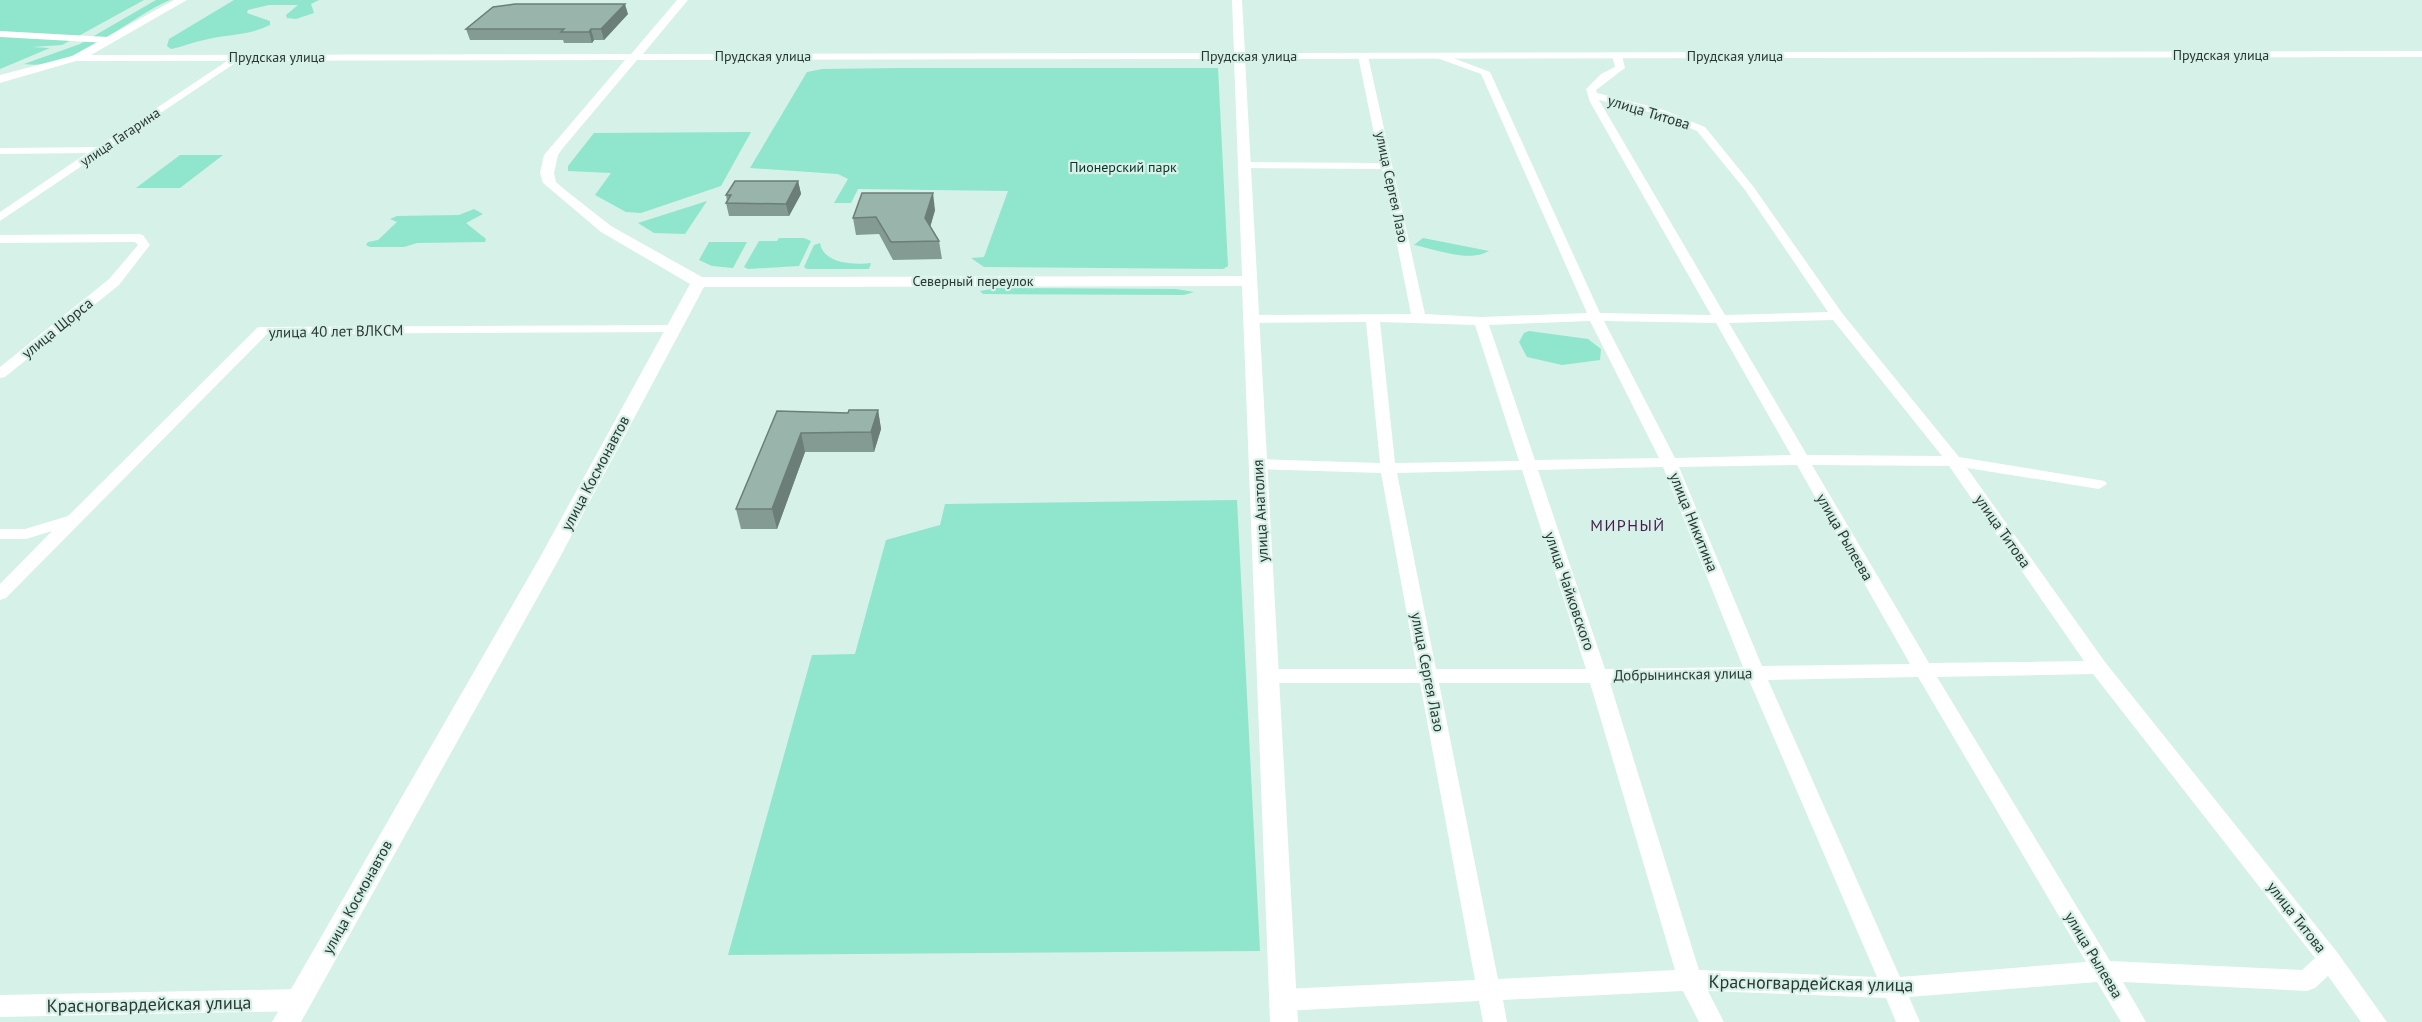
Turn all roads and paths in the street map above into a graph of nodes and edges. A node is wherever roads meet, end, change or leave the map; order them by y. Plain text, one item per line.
1 (182, 0) edge
2 (683, 0) edge
3 (1237, 0) edge
4 (0, 34) edge
5 (108, 40) junction
6 (2422, 54) edge
7 (634, 56) junction
8 (1364, 56) junction
9 (1440, 56) junction
10 (1617, 56) junction
11 (240, 57) junction
12 (1238, 57) junction
13 (76, 58) junction
14 (0, 79) edge
15 (1593, 95) junction
16 (101, 150) junction
17 (0, 151) edge
18 (1243, 165) junction
19 (1388, 166) junction
20 (0, 217) edge
21 (0, 239) edge
22 (1248, 281) junction
23 (699, 282) junction
24 (1838, 316) junction
25 (1594, 317) junction
26 (1419, 318) junction
27 (1250, 319) junction
28 (1722, 319) junction
29 (1373, 320) junction
30 (1481, 321) junction
31 (673, 329) junction
32 (0, 374) edge
33 (1800, 460) junction
34 (1954, 461) junction
35 (1669, 462) junction
36 (1258, 464) junction
37 (1527, 466) junction
38 (1388, 468) junction
39 (2099, 484) dead end
40 (75, 519) junction
41 (0, 534) edge
42 (0, 594) edge
43 (2098, 668) junction
44 (1923, 670) junction
45 (1755, 672) junction
46 (1267, 676) junction
47 (1430, 676) junction
48 (1598, 676) junction
49 (2329, 959) junction
50 (2104, 971) junction
51 (1690, 980) junction
52 (1894, 988) junction
53 (1488, 989) junction
54 (299, 1000) junction
55 (0, 1006) edge
56 (1283, 1011) edge
57 (286, 1022) edge
58 (1496, 1022) edge
59 (1712, 1022) edge
60 (1908, 1022) edge
61 (2134, 1022) edge
62 (2375, 1022) edge

1 - 5 street
2 - 7 street
3 - 12 street, улица Анатолия
4 - 5 street
5 - 13 street
6 - 10 street, Прудская улица
7 - 11 street, Прудская улица
7 - 12 street, Прудская улица
7 - 23 street
8 - 9 street, Прудская улица
8 - 12 street, Прудская улица
8 - 19 street, улица Сергея Лазо
9 - 10 street, Прудская улица
9 - 25 street, улица Никитина
10 - 15 street
11 - 13 street, Прудская улица
11 - 16 street, улица Гагарина
12 - 18 street, улица Анатолия
13 - 14 street
15 - 24 street, улица Титова
15 - 28 street, улица Рылеева
16 - 17 street
16 - 20 street, улица Гагарина
18 - 19 street
18 - 22 street, улица Анатолия
19 - 26 street, улица Сергея Лазо
21 - 32 street, улица Щорса
22 - 23 street, Северный переулок
22 - 27 street, улица Анатолия
23 - 31 street, улица Космонавтов
24 - 28 street
24 - 34 street, улица Титова
25 - 28 street
25 - 30 street
25 - 35 street, улица Никитина
26 - 29 street
26 - 30 street
27 - 29 street
27 - 36 street, улица Анатолия
28 - 33 street, улица Рылеева
29 - 38 street, улица Сергея Лазо
30 - 37 street, улица Чайковского
31 - 40 street, улица 40 лет ВЛКСМ
31 - 54 street, улица Космонавтов
33 - 34 street
33 - 35 street
33 - 44 street, улица Рылеева
34 - 39 street
34 - 43 street, улица Титова
35 - 37 street
35 - 45 street, улица Никитина
36 - 38 street
36 - 46 street, улица Анатолия
37 - 38 street
37 - 48 street, улица Чайковского
38 - 47 street, улица Сергея Лазо
40 - 41 street
40 - 42 street, улица 40 лет ВЛКСМ
43 - 44 street, Добрынинская улица
43 - 49 street, улица Титова
44 - 45 street, Добрынинская улица
44 - 50 street, улица Рылеева
45 - 48 street, Добрынинская улица
45 - 52 street, улица Никитина
46 - 47 street, Добрынинская улица
46 - 56 street, улица Анатолия
47 - 48 street, Добрынинская улица
47 - 53 street, улица Сергея Лазо
48 - 51 street, улица Чайковского
49 - 50 street, Красногвардейская улица
49 - 62 street, улица Титова
50 - 52 street, Красногвардейская улица
50 - 61 street, улица Рылеева
51 - 52 street, Красногвардейская улица
51 - 53 street, Красногвардейская улица
51 - 59 street, улица Чайковского
52 - 60 street, улица Никитина
53 - 56 street, Красногвардейская улица
53 - 58 street, улица Сергея Лазо
54 - 55 street, Красногвардейская улица
54 - 57 street, улица Космонавтов

